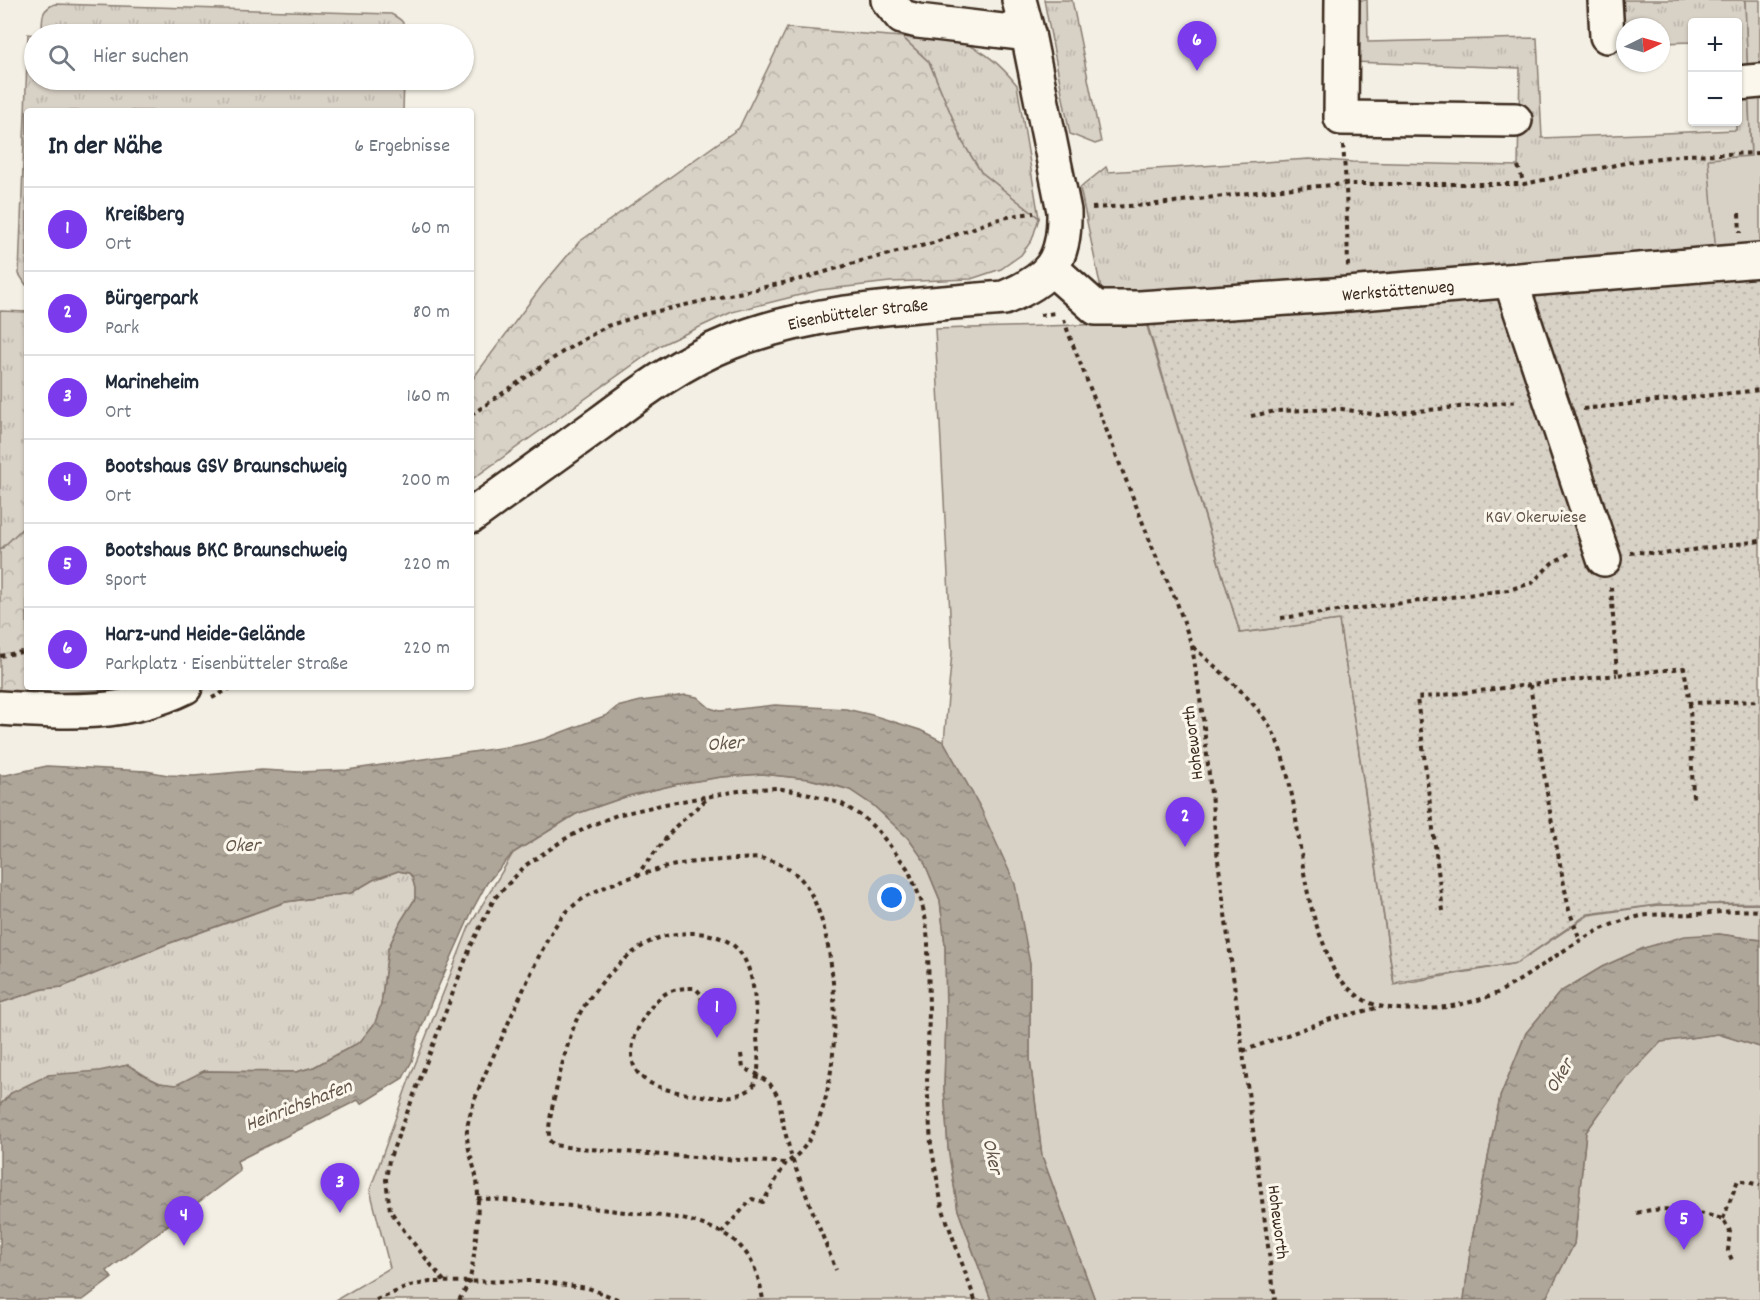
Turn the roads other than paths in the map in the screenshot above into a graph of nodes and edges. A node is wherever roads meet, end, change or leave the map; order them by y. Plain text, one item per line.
1 (888, 0) edge
2 (1019, 0) edge
3 (1342, 0) edge
4 (1605, 0) edge
5 (1028, 34) junction
6 (1607, 36) dead end
7 (1760, 81) edge
8 (1742, 83) edge
9 (1515, 120) dead end
10 (1760, 260) edge
11 (1051, 268) junction
12 (1511, 282) junction
13 (474, 514) edge
14 (1602, 552) road end
15 (178, 690) edge
16 (0, 708) edge

1 - 5 street
2 - 5 street, Eisenbütteler Straße
3 - 9 street
4 - 6 street
5 - 11 street, Eisenbütteler Straße
7 - 8 street
10 - 12 street, Werkstättenweg
11 - 12 street, Werkstättenweg
11 - 13 street, Eisenbütteler Straße
12 - 14 street
15 - 16 street

